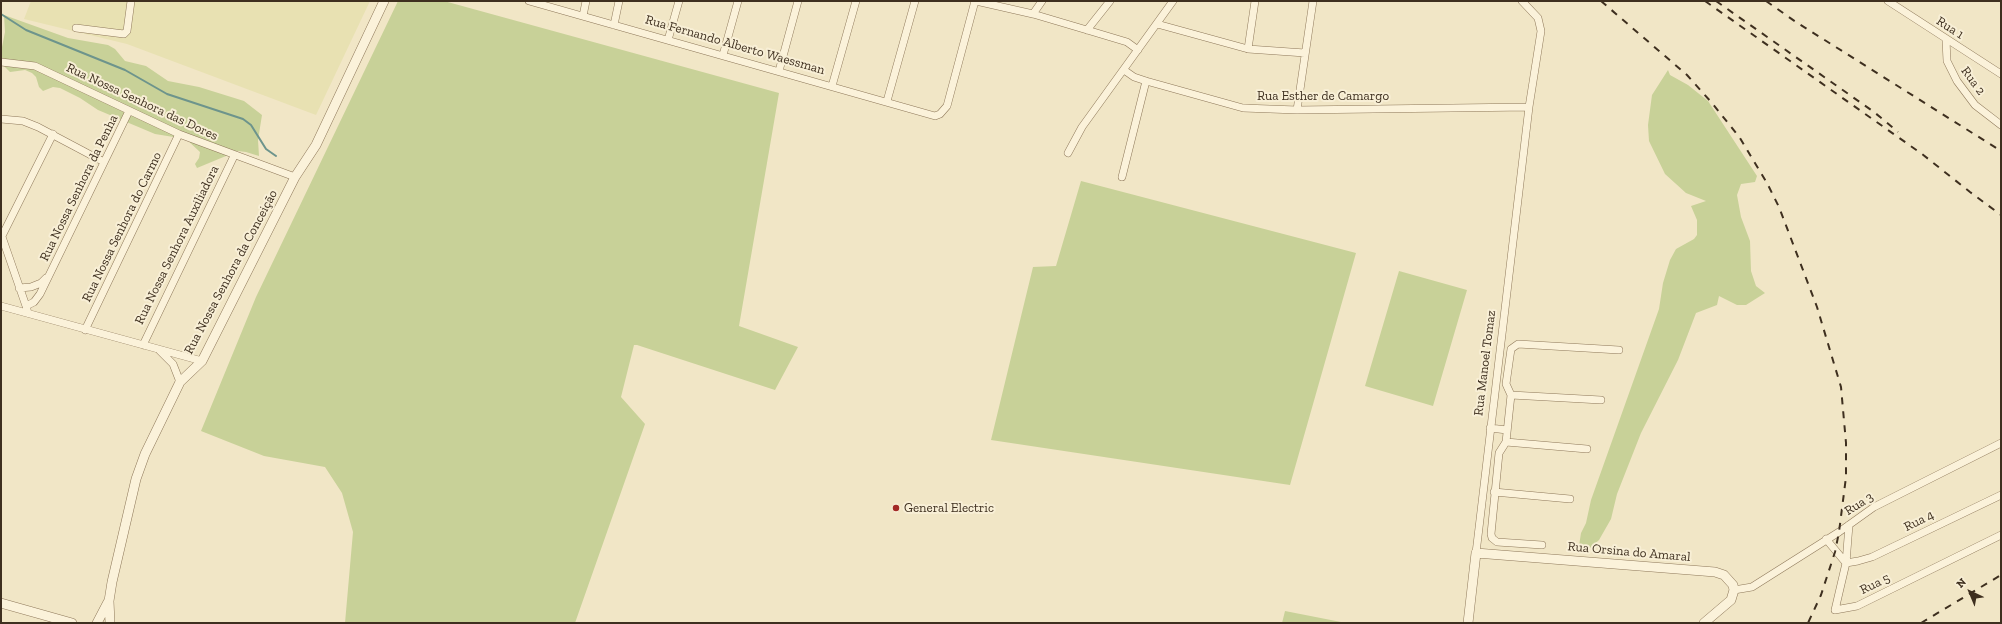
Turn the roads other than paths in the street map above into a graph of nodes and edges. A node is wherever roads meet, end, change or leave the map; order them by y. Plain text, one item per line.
1 (131, 1) edge
2 (384, 1) edge
3 (528, 1) edge
4 (586, 1) edge
5 (619, 1) edge
6 (679, 1) edge
7 (738, 1) edge
8 (798, 1) edge
9 (856, 1) edge
10 (915, 1) edge
11 (975, 1) edge
12 (1042, 1) edge
13 (1110, 1) edge
14 (1173, 1) edge
15 (1255, 1) edge
16 (1313, 1) edge
17 (1522, 1) edge
18 (1888, 1) edge
19 (542, 3) edge
20 (1899, 4) edge
21 (1033, 14) junction
22 (583, 16) junction
23 (1157, 24) junction
24 (614, 25) junction
25 (76, 28) dead end
26 (1087, 30) junction
27 (668, 40) junction
28 (1946, 40) junction
29 (1248, 49) junction
30 (1138, 50) junction
31 (1305, 53) junction
32 (722, 55) junction
33 (1, 62) edge
34 (1124, 70) junction
35 (779, 71) junction
36 (2001, 74) edge
37 (1146, 81) junction
38 (832, 86) junction
39 (887, 101) junction
40 (1529, 107) junction
41 (1297, 110) junction
42 (129, 111) junction
43 (1, 119) edge
44 (2001, 125) edge
45 (53, 134) junction
46 (179, 134) junction
47 (1068, 153) dead end
48 (234, 156) junction
49 (104, 162) junction
50 (295, 177) junction
51 (1122, 177) dead end
52 (1, 235) edge
53 (50, 276) junction
54 (19, 288) junction
55 (1, 306) edge
56 (27, 310) junction
57 (85, 330) junction
58 (142, 345) junction
59 (1619, 350) dead end
60 (160, 351) junction
61 (202, 361) junction
62 (180, 382) junction
63 (1511, 395) junction
64 (1601, 400) dead end
65 (1490, 428) junction
66 (1507, 430) junction
67 (1506, 442) junction
68 (2001, 443) edge
69 (1587, 449) dead end
70 (1494, 492) junction
71 (2001, 495) edge
72 (1570, 499) dead end
73 (1849, 525) junction
74 (2001, 535) edge
75 (1826, 539) junction
76 (1542, 545) dead end
77 (1476, 553) junction
78 (1846, 563) junction
79 (1734, 590) junction
80 (109, 601) junction
81 (1, 603) edge
82 (1707, 620) edge
83 (72, 623) edge
84 (97, 623) edge
85 (110, 623) edge
86 (1468, 623) edge
87 (1698, 623) edge

1 - 25 street
2 - 50 street
3 - 19 street, Rua Fernando Alberto Waessman
4 - 22 street
5 - 24 street
6 - 27 street
7 - 32 street
8 - 35 street
9 - 38 street
10 - 39 street
11 - 21 street
11 - 39 street, Rua Fernando Alberto Waessman
12 - 21 street
13 - 26 street
14 - 23 street
15 - 29 street
16 - 31 street
17 - 40 street, Rua Manoel Tomaz
18 - 20 street, Rua 1
19 - 22 street, Rua Fernando Alberto Waessman
20 - 28 street, Rua 1
21 - 26 street
22 - 24 street, Rua Fernando Alberto Waessman
23 - 29 street
23 - 30 street
24 - 27 street, Rua Fernando Alberto Waessman
26 - 30 street
27 - 32 street, Rua Fernando Alberto Waessman
28 - 36 street, Rua 1
28 - 44 street, Rua 2
29 - 31 street
30 - 34 street
31 - 41 street
32 - 35 street, Rua Fernando Alberto Waessman
33 - 42 street, Rua Nossa Senhora das Dores
34 - 37 street, Rua Esther de Camargo
34 - 47 street
35 - 38 street, Rua Fernando Alberto Waessman
37 - 41 street, Rua Esther de Camargo
37 - 51 street
38 - 39 street, Rua Fernando Alberto Waessman
40 - 41 street, Rua Esther de Camargo
40 - 65 street, Rua Manoel Tomaz
42 - 46 street, Rua Nossa Senhora das Dores
42 - 49 street, Rua Nossa Senhora da Penha
43 - 45 street
45 - 49 street
45 - 52 street
46 - 48 street, Rua Nossa Senhora das Dores
46 - 57 street, Rua Nossa Senhora do Carmo
48 - 50 street, Rua Nossa Senhora das Dores
48 - 58 street, Rua Nossa Senhora Auxiliadora
49 - 53 street, Rua Nossa Senhora da Penha
50 - 61 street, Rua Nossa Senhora da Conceição
52 - 54 street
53 - 54 street, Rua Nossa Senhora da Penha
53 - 56 street, Rua Nossa Senhora da Penha
54 - 56 street
55 - 56 street
56 - 57 street
57 - 58 street
58 - 60 street
59 - 63 street
60 - 61 street
60 - 62 street
61 - 62 street, Rua Nossa Senhora da Conceição
62 - 80 street, Rua Nossa Senhora da Conceição
63 - 64 street
63 - 66 street
65 - 66 street
65 - 77 street, Rua Manoel Tomaz
66 - 67 street
67 - 69 street
67 - 70 street
68 - 73 street, Rua 3
70 - 72 street
70 - 76 street
71 - 78 street, Rua 4
73 - 75 street, Rua 3
73 - 78 street, Rua 5
74 - 78 street, Rua 5
75 - 78 street
75 - 79 street, Rua 3
77 - 79 street, Rua Orsina do Amaral
77 - 86 street, Rua Manoel Tomaz
79 - 82 street
80 - 84 street, Rua Nossa Senhora da Conceição
80 - 85 street, Rua Nossa Senhora da Conceição
81 - 83 street
82 - 87 street

